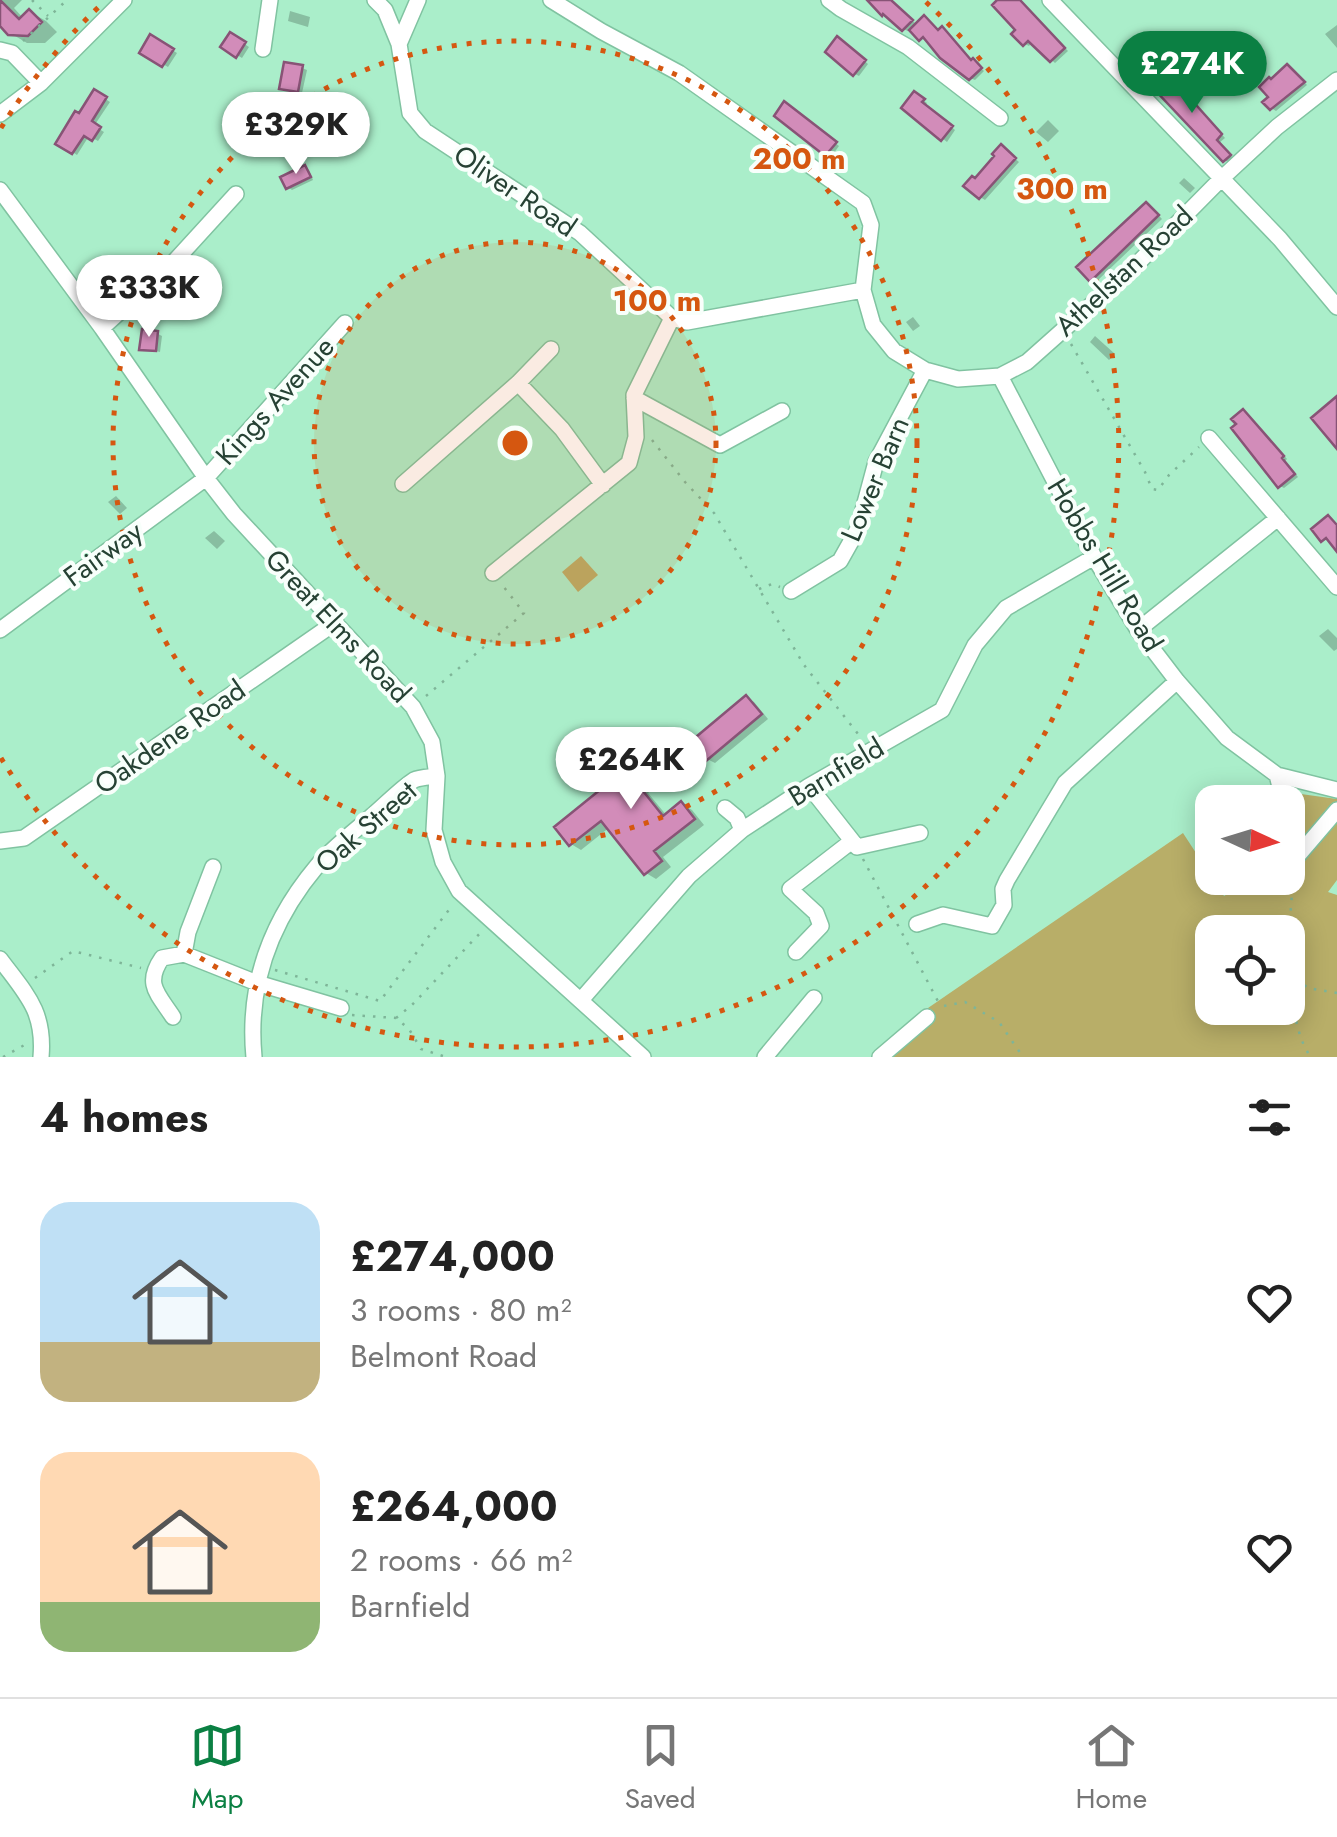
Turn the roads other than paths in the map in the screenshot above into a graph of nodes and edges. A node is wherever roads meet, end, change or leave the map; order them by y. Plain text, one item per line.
1 (124, 0) edge
2 (270, 0) edge
3 (375, 0) edge
4 (418, 0) edge
5 (551, 0) edge
6 (829, 0) edge
7 (1050, 0) edge
8 (400, 44) junction
9 (263, 48) dead end
10 (6, 52) edge
11 (1337, 80) edge
12 (41, 82) junction
13 (0, 114) edge
14 (1000, 118) dead end
15 (1220, 180) junction
16 (0, 190) edge
17 (236, 194) dead end
18 (863, 290) junction
19 (1337, 307) edge
20 (672, 318) junction
21 (345, 323) dead end
22 (102, 328) junction
23 (550, 349) dead end
24 (925, 370) junction
25 (1000, 376) junction
26 (518, 383) junction
27 (634, 398) junction
28 (782, 411) dead end
29 (1209, 438) road end
30 (206, 478) junction
31 (403, 484) dead end
32 (603, 485) junction
33 (1278, 518) junction
34 (1094, 557) junction
35 (493, 573) road end
36 (1337, 587) edge
37 (790, 591) road end
38 (336, 622) junction
39 (0, 630) edge
40 (1138, 630) junction
41 (1178, 682) junction
42 (1277, 774) junction
43 (436, 776) junction
44 (1280, 785) edge
45 (809, 786) junction
46 (1337, 790) edge
47 (725, 808) dead end
48 (1337, 810) edge
49 (742, 830) junction
50 (920, 833) dead end
51 (0, 841) edge
52 (854, 844) junction
53 (1305, 847) edge
54 (213, 867) dead end
55 (917, 924) dead end
56 (796, 952) dead end
57 (184, 954) junction
58 (0, 959) edge
59 (257, 983) junction
60 (814, 998) dead end
61 (581, 1000) junction
62 (340, 1008) road end
63 (173, 1017) dead end
64 (927, 1017) dead end
65 (41, 1057) edge
66 (254, 1057) edge
67 (644, 1057) edge
68 (765, 1057) edge
69 (880, 1057) edge

1 - 12 street
2 - 9 street
3 - 8 street, Oliver Road
4 - 8 street
5 - 18 street
6 - 14 street
7 - 15 street
8 - 20 street, Oliver Road
10 - 12 street
11 - 15 street, Athelstan Road
12 - 13 street
15 - 19 street
15 - 25 street, Athelstan Road
16 - 22 street, Great Elms Road
17 - 22 street
18 - 20 street
18 - 24 street
20 - 27 street
21 - 30 street, Kings Avenue
22 - 30 street, Great Elms Road
23 - 26 street
24 - 25 street
24 - 37 street, Lower Barn
25 - 34 street, Hobbs Hill Road
26 - 31 street
26 - 32 street
27 - 28 street
27 - 32 street
29 - 33 street
30 - 38 street, Great Elms Road
30 - 39 street, Fairway
32 - 35 street
33 - 36 street
33 - 40 street
34 - 40 street, Hobbs Hill Road
34 - 45 street, Barnfield
38 - 43 street, Great Elms Road
38 - 51 street, Oakdene Road
40 - 41 street, Hobbs Hill Road
41 - 42 street, Hobbs Hill Road
41 - 55 street
42 - 44 street
42 - 46 street, Hobbs Hill Road
43 - 59 street, Oak Street
43 - 61 street, Great Elms Road
45 - 49 street, Barnfield
45 - 52 street
47 - 49 street
48 - 53 street
49 - 61 street, Barnfield
50 - 52 street
52 - 56 street
54 - 57 street
57 - 59 street
57 - 63 street
58 - 65 street
59 - 62 street
59 - 66 street, Oak Street
60 - 68 street
61 - 67 street, Great Elms Road
64 - 69 street

